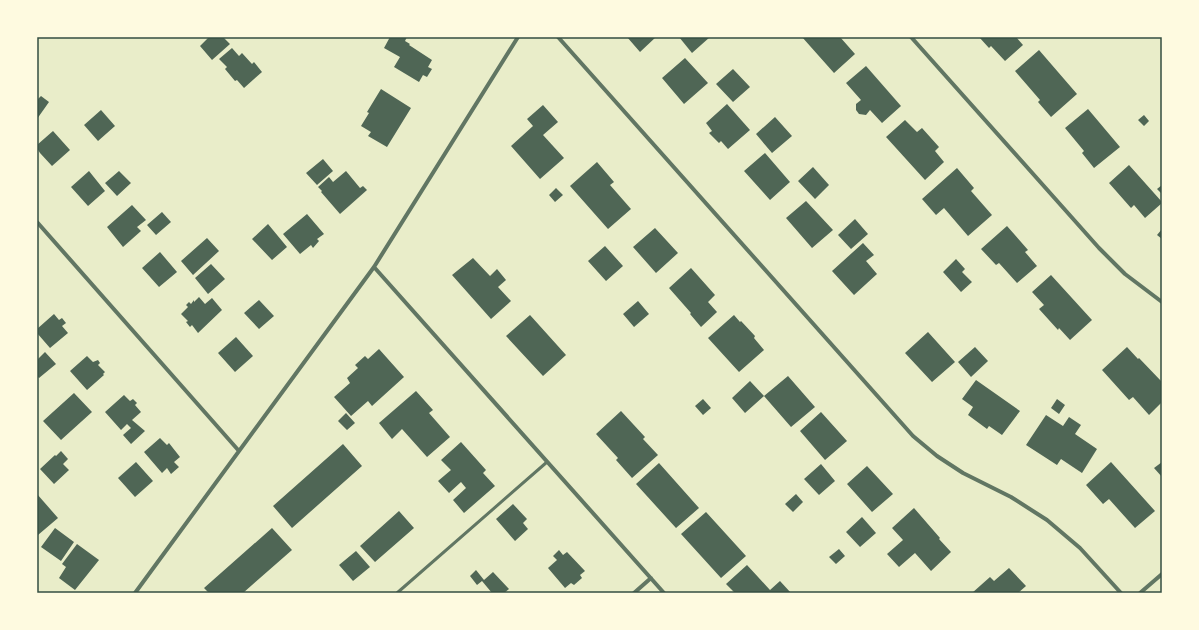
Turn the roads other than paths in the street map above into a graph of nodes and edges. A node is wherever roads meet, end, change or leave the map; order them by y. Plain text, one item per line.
1 (518, 37) edge
2 (558, 37) edge
3 (911, 37) edge
4 (37, 222) edge
5 (374, 267) junction
6 (1162, 302) edge
7 (239, 450) junction
8 (547, 462) junction
9 (1162, 574) edge
10 (651, 578) junction
11 (135, 593) edge
12 (397, 593) edge
13 (634, 593) edge
14 (664, 593) edge
15 (1121, 593) edge
16 (1140, 593) edge

1 - 5 street
2 - 15 street
3 - 6 street
4 - 7 street
5 - 7 street
5 - 8 street
7 - 11 street
8 - 10 street
8 - 12 lane
9 - 16 street
10 - 13 street
10 - 14 street

